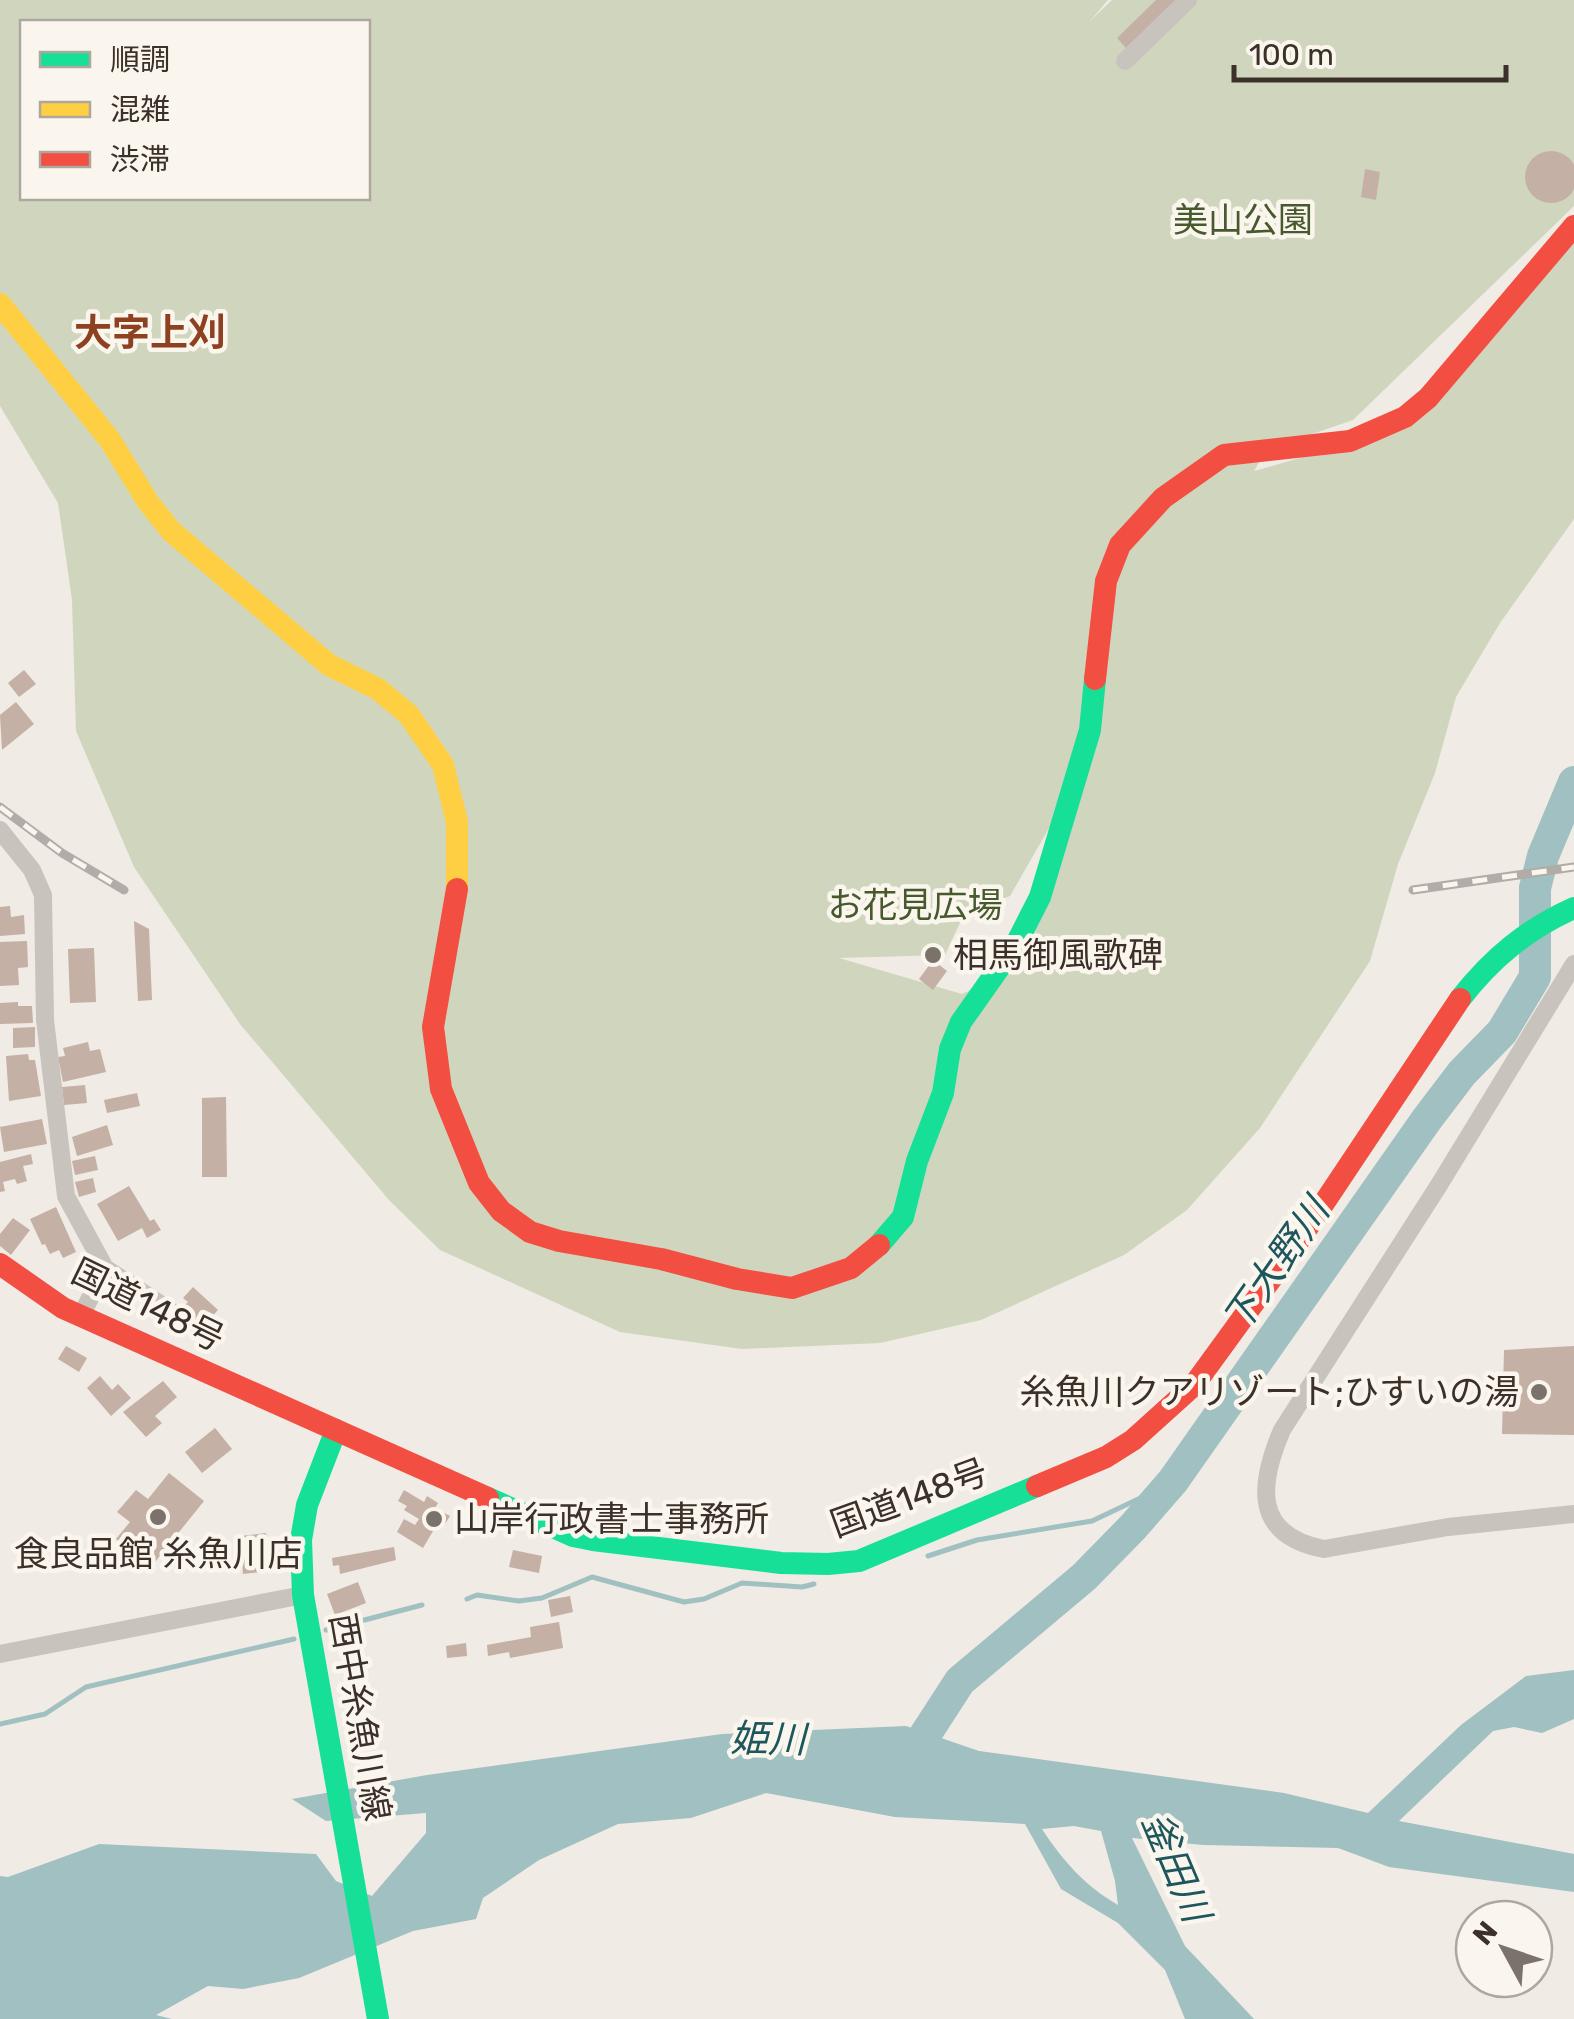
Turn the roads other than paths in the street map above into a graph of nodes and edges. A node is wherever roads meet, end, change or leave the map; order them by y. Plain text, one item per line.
1 (1188, 0) edge
2 (1124, 62) dead end
3 (1574, 226) edge
4 (0, 304) edge
5 (0, 830) edge
6 (1574, 908) edge
7 (1574, 964) edge
8 (0, 1264) edge
9 (106, 1268) junction
10 (82, 1316) junction
11 (200, 1330) dead end
12 (336, 1430) junction
13 (1574, 1514) edge
14 (303, 1595) junction
15 (0, 1654) edge
16 (378, 2019) edge

1 - 2 street
3 - 4 main road
5 - 9 street
6 - 12 main road, 国道148号
7 - 13 street
8 - 10 main road, 国道148号
9 - 10 street
9 - 11 street
10 - 12 main road, 国道148号
12 - 14 main road, 西中糸魚川線
14 - 15 street
14 - 16 main road, 西中糸魚川線

